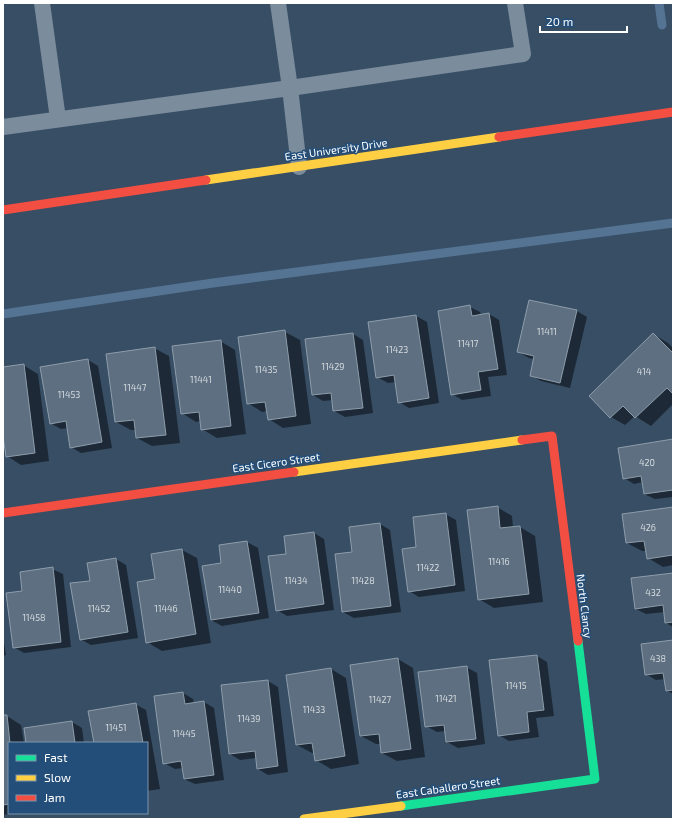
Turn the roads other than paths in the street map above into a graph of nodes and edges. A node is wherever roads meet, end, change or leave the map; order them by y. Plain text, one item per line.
1 (42, 3) edge
2 (278, 3) edge
3 (515, 3) edge
4 (290, 88) junction
5 (673, 112) edge
6 (58, 119) junction
7 (3, 127) edge
8 (299, 167) junction
9 (3, 210) edge
10 (552, 436) joint
11 (3, 513) edge
12 (595, 779) joint
13 (304, 819) edge

1 - 6 lane
2 - 4 lane
3 - 4 lane
4 - 6 lane
4 - 8 lane
5 - 8 street, East University Drive
6 - 7 lane
8 - 9 street, East University Drive
10 - 11 street, East Cicero Street
10 - 12 street, North Clancy
12 - 13 street, East Caballero Street

